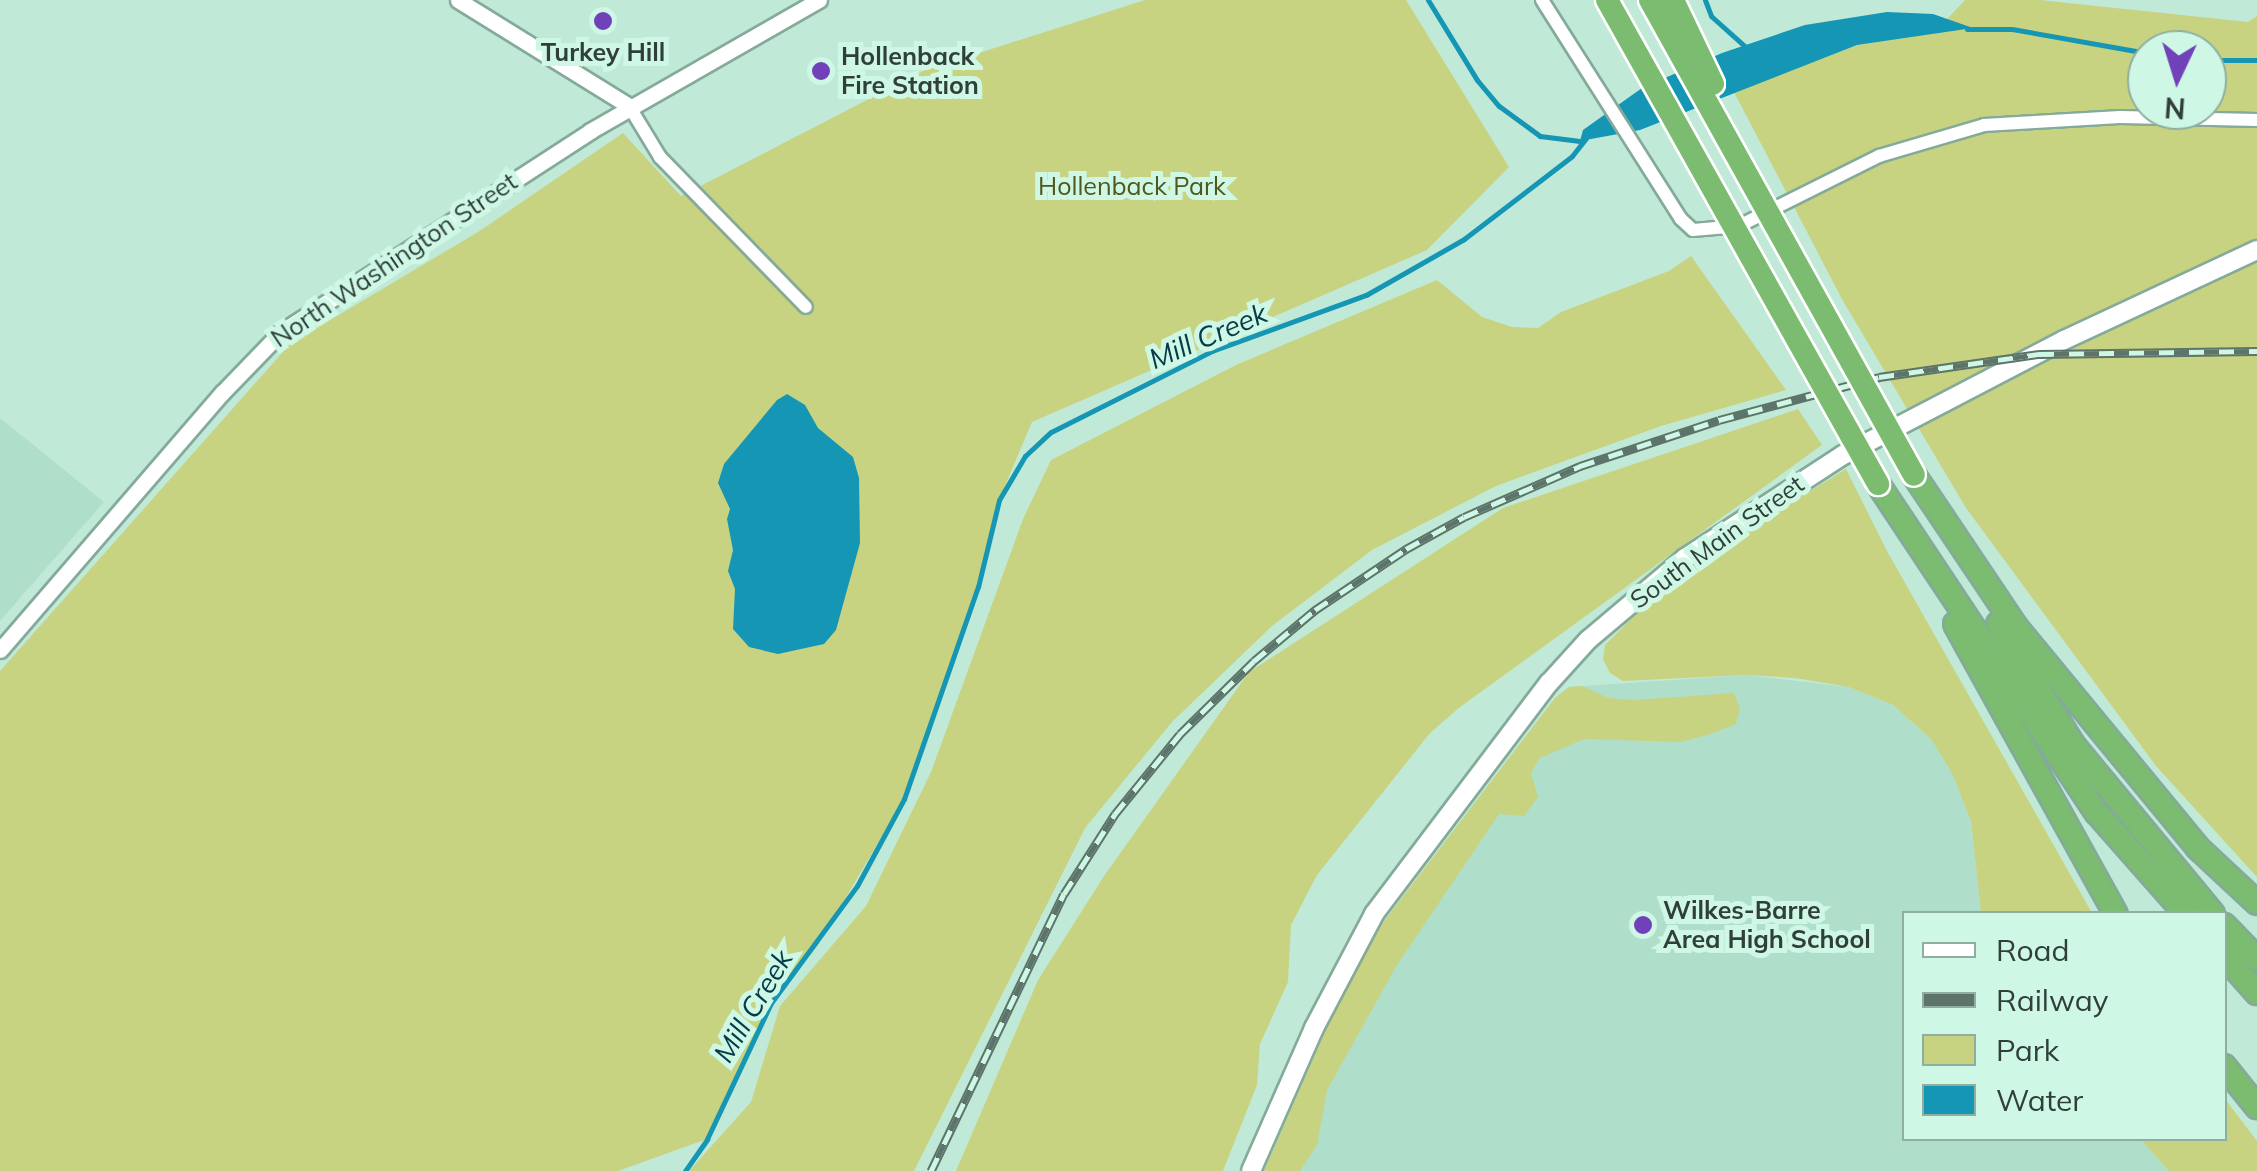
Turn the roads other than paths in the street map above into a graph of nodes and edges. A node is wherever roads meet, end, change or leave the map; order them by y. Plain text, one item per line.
1 (458, 0) edge
2 (819, 0) edge
3 (1542, 0) edge
4 (1608, 0) edge
5 (1650, 0) edge
6 (1673, 0) edge
7 (629, 106) junction
8 (2257, 120) edge
9 (2257, 250) edge
10 (1796, 259) junction
11 (806, 307) dead end
12 (1914, 475) junction
13 (1880, 489) junction
14 (0, 650) edge
15 (2257, 903) edge
16 (2114, 911) edge
17 (2183, 911) edge
18 (2212, 911) edge
19 (2227, 928) edge
20 (2227, 959) edge
21 (2257, 959) edge
22 (2257, 993) edge
23 (2227, 1070) edge
24 (2257, 1107) edge
25 (1251, 1171) edge

1 - 7 street
2 - 7 street, North Washington Street
3 - 8 street
4 - 13 highway, bridge
5 - 10 highway, bridge
6 - 10 highway, bridge
7 - 11 street
7 - 14 street, North Washington Street
9 - 25 main road, South Main Street
10 - 12 highway, bridge
12 - 15 highway
12 - 18 highway
13 - 16 highway
13 - 17 highway
19 - 21 highway
20 - 22 highway
23 - 24 highway

